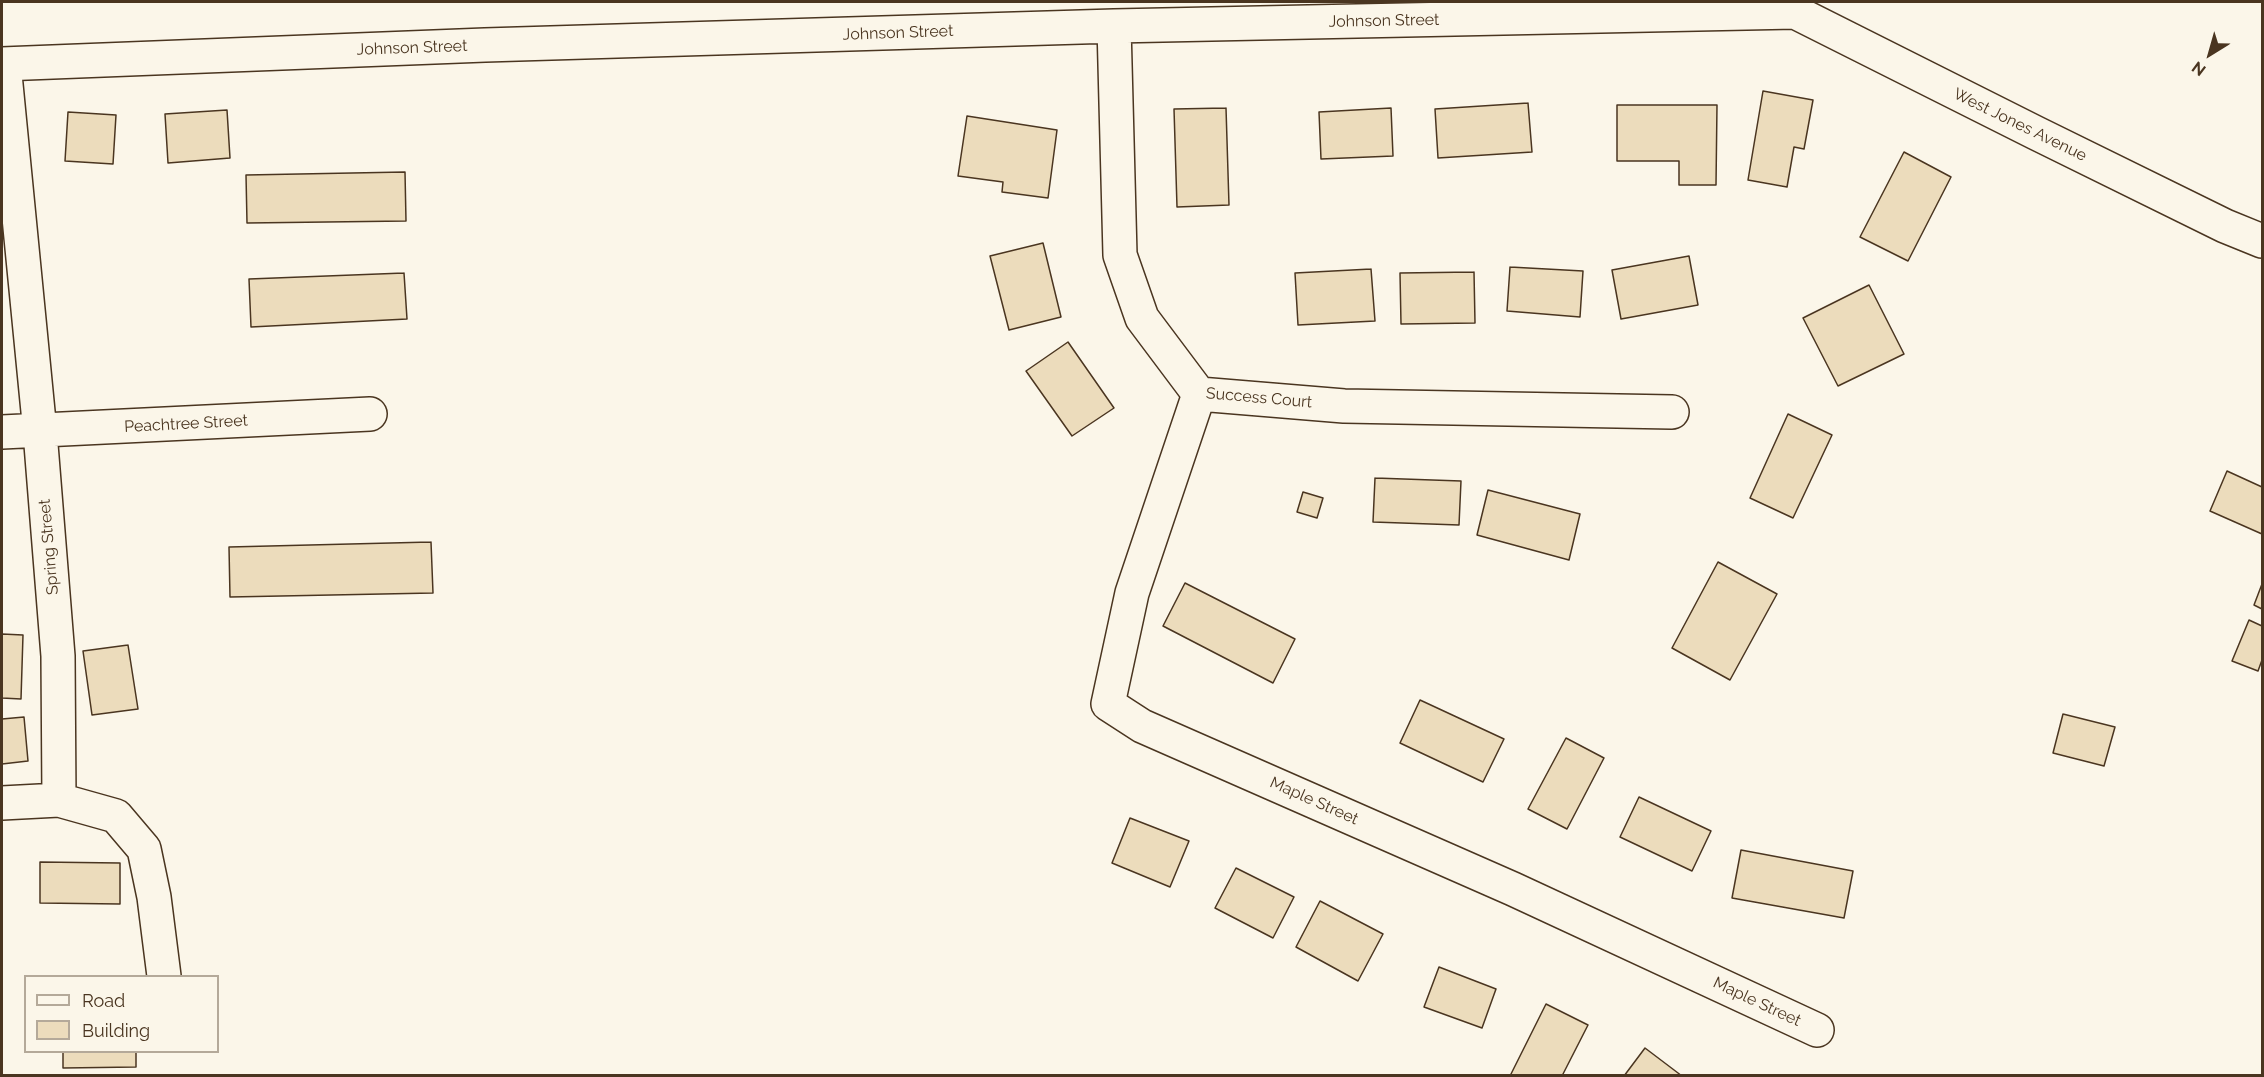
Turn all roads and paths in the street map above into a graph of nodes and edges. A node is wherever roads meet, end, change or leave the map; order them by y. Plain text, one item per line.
1 (1788, 7) edge
2 (1114, 26) junction
3 (3, 64) edge
4 (2262, 241) edge
5 (1199, 394) junction
6 (1672, 412) dead end
7 (370, 414) dead end
8 (2, 432) edge
9 (40, 432) junction
10 (59, 800) junction
11 (2, 803) edge
12 (164, 975) edge
13 (1817, 1030) dead end

1 - 2 street, Johnson Street
1 - 4 street, West Jones Avenue
2 - 3 street, Johnson Street
2 - 5 street, Success Court
3 - 9 street, Spring Street
5 - 6 street, Success Court
5 - 13 street, Maple Street
7 - 9 street, Peachtree Street
8 - 9 street, Peachtree Street
9 - 10 street, Spring Street
10 - 11 street
10 - 12 street

